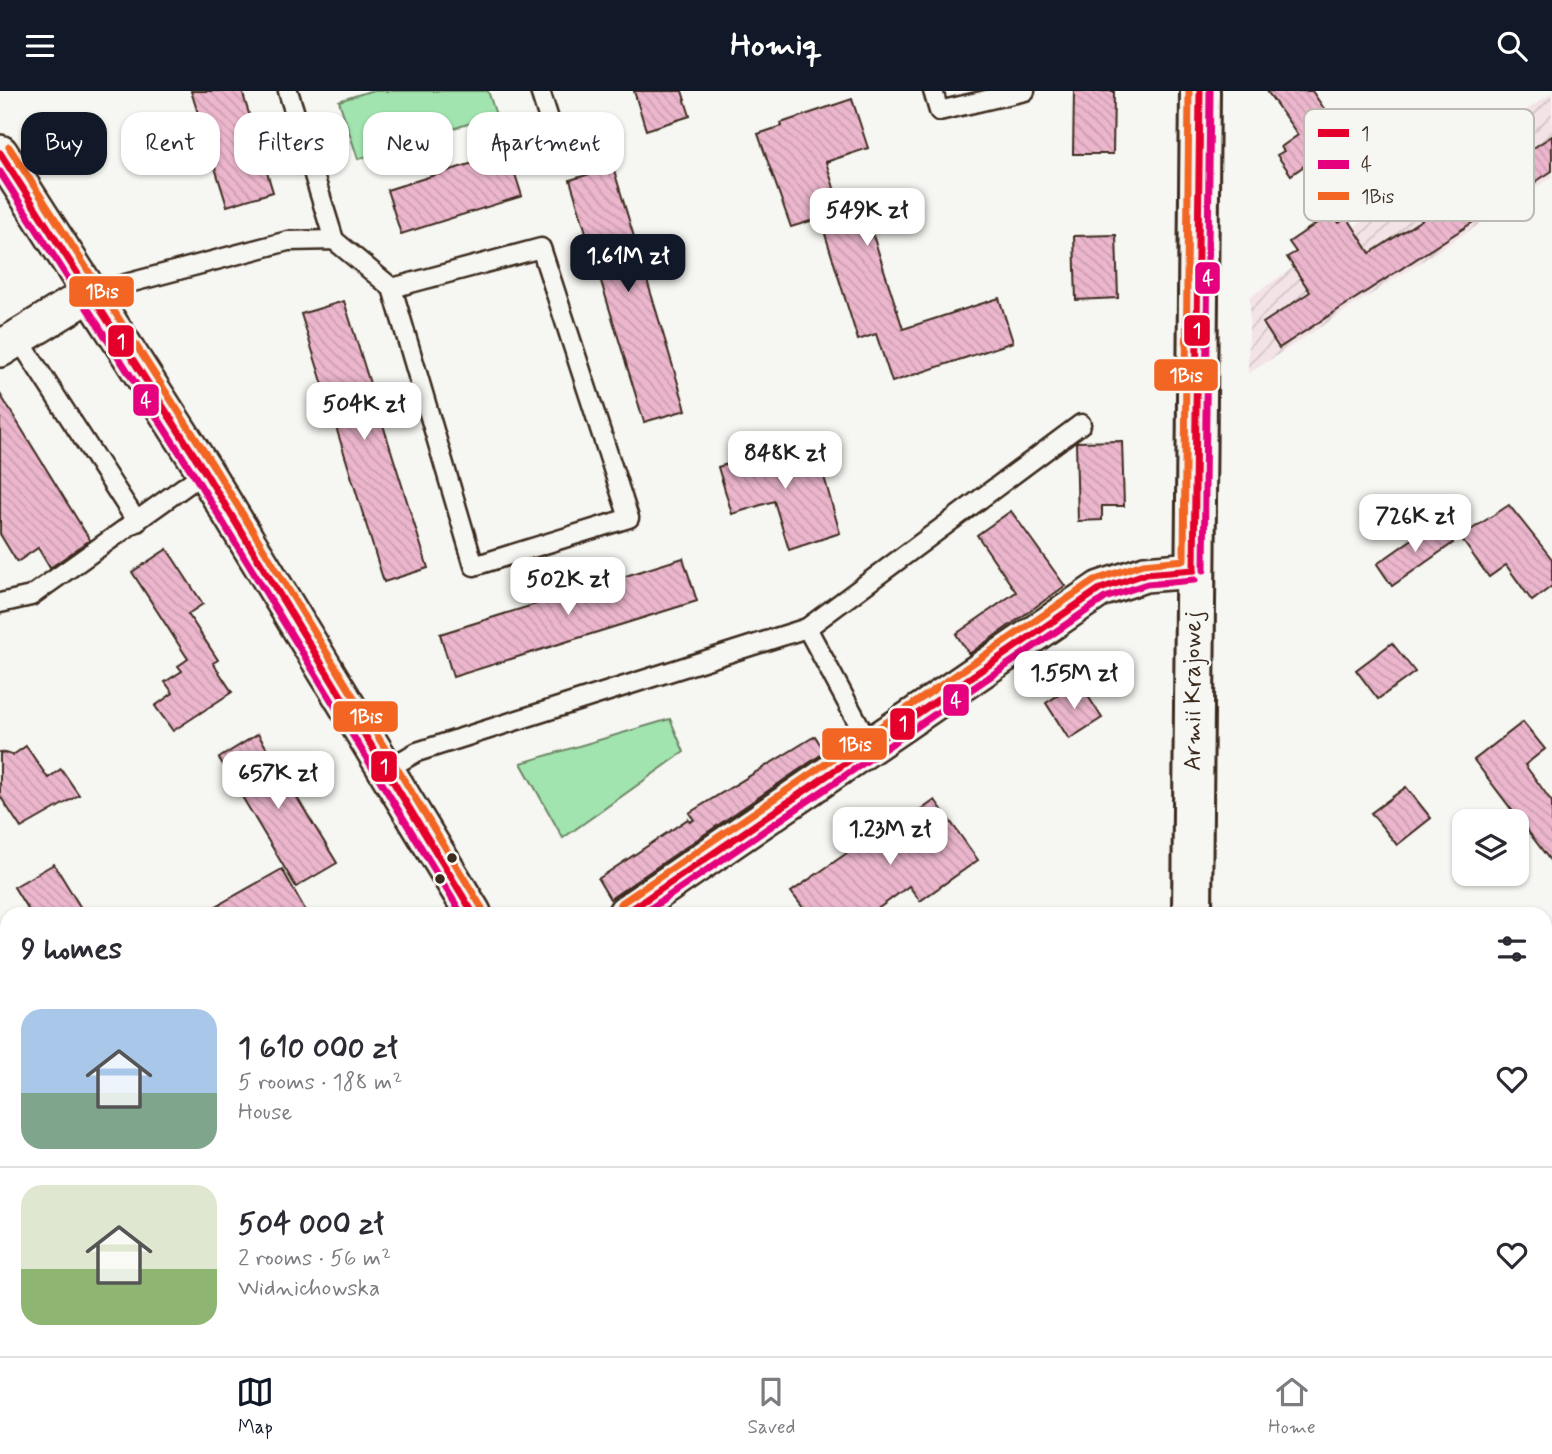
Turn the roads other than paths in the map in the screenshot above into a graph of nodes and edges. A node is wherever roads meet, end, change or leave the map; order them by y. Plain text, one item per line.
1 (288, 91) edge
2 (540, 91) edge
3 (933, 91) edge
4 (1025, 91) edge
5 (1200, 91) edge
6 (547, 112) edge
7 (0, 153) edge
8 (334, 240) junction
9 (392, 288) junction
10 (91, 293) junction
11 (9, 343) edge
12 (1081, 423) dead end
13 (205, 472) junction
14 (137, 522) junction
15 (1194, 570) junction
16 (0, 603) edge
17 (807, 628) junction
18 (871, 747) junction
19 (384, 770) junction
20 (469, 907) edge
21 (635, 907) edge
22 (1192, 907) edge

1 - 8 lane
2 - 6 lane
3 - 4 lane
5 - 15 main road, Armii Krajowej
7 - 10 street
8 - 9 lane
8 - 10 lane
9 - 9 lane
10 - 11 street
10 - 13 street
11 - 14 lane
12 - 17 lane
13 - 14 lane
13 - 19 street
14 - 16 lane
15 - 18 street
15 - 22 main road, Armii Krajowej
17 - 18 lane
17 - 19 lane
18 - 21 street
19 - 20 street

